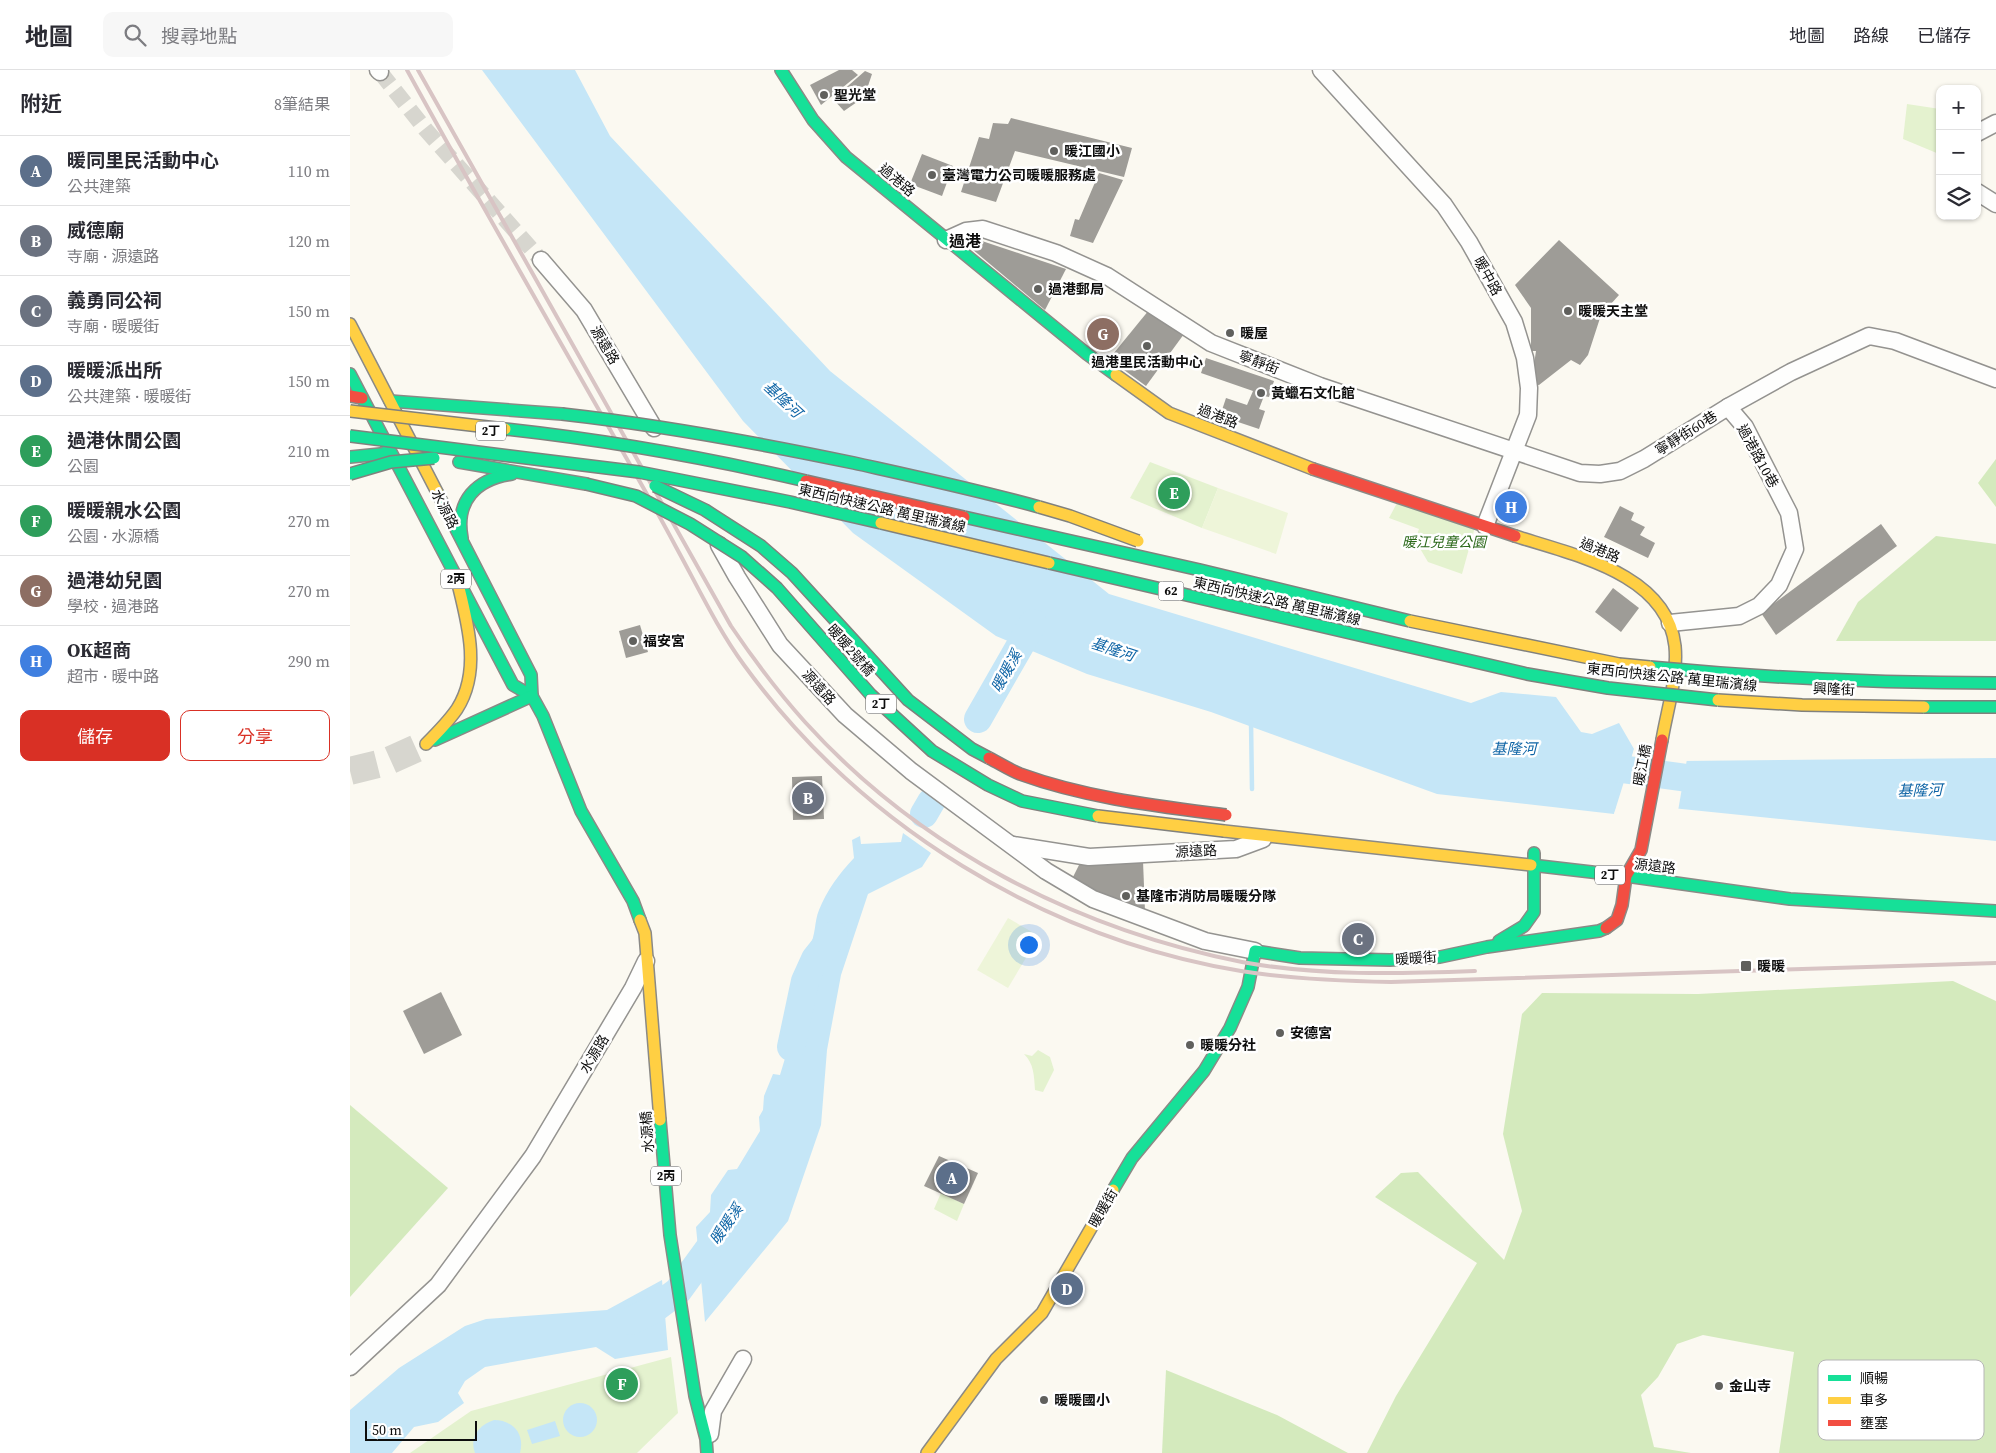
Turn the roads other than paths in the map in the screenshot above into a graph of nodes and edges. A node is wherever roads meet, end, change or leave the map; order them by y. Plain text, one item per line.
1 (781, 70) edge
2 (1321, 70) edge
3 (1996, 123) edge
4 (1981, 131) edge
5 (1981, 195) edge
6 (1996, 204) edge
7 (946, 240) junction
8 (540, 260) tunnel mouth
9 (350, 324) edge
10 (350, 374) edge
11 (1996, 379) edge
12 (356, 397) edge
13 (390, 401) junction
14 (1728, 407) junction
15 (350, 411) edge
16 (350, 436) edge
17 (526, 443) dead end
18 (350, 448) edge
19 (544, 449) dead end
20 (1514, 450) junction
21 (390, 453) junction
22 (417, 454) junction
23 (350, 457) edge
24 (1644, 459) joint
25 (605, 467) junction
26 (350, 474) edge
27 (532, 475) junction
28 (1485, 526) junction
29 (465, 547) junction
30 (1200, 570) junction
31 (457, 580) junction
32 (1670, 623) junction
33 (1996, 683) edge
34 (1672, 686) junction
35 (1996, 693) edge
36 (532, 696) junction
37 (1996, 707) edge
38 (1230, 816) dead end
39 (1224, 832) joint
40 (1270, 837) junction
41 (1008, 844) junction
42 (1534, 852) dead end
43 (1533, 866) junction
44 (1626, 876) junction
45 (1996, 911) edge
46 (1486, 947) junction
47 (1256, 951) junction
48 (648, 954) junction
49 (743, 1360) dead end
50 (350, 1367) edge
51 (707, 1453) edge
52 (927, 1453) edge

1 - 7 main road, 過港路
2 - 20 street, 暖中路
3 - 4 street
5 - 6 street
7 - 20 street, 寧靜街
7 - 28 main road, 過港路
8 - 41 street, 源遠路
9 - 13 main road, 水源路
10 - 12 main road, 水源路
11 - 14 street
12 - 13 main road
12 - 21 main road, 水源路
13 - 17 main road, 2丁
13 - 22 main road, 水源路
13 - 30 main road, bridge
14 - 24 street, 寧靜街60巷
14 - 32 street, 過港路10巷
15 - 30 main road, 東西向快速公路 萬里瑞濱線 / 62, bridge
16 - 25 main road, 東西向快速公路 萬里瑞濱線 / 62, bridge
18 - 21 main road
19 - 38 main road, 暖暖2號橋 / 2丁, bridge
20 - 24 street, 寧靜街
20 - 28 street, 暖中路
21 - 22 main road, 2丁
21 - 23 main road
21 - 31 main road, 水源路 / 2丙
22 - 27 main road, 2丁
22 - 29 main road, 水源路 / 2丙
25 - 26 main road, bridge
25 - 37 main road, 東西向快速公路 萬里瑞濱線 / 62, bridge
27 - 29 main road
27 - 39 main road, 暖暖2號橋 / 2丁, bridge
28 - 32 main road, 過港路
29 - 36 main road, 水源路 / 2丙
30 - 33 main road, 東西向快速公路 萬里瑞濱線 / 62, bridge
31 - 36 main road, 水源路 / 2丙
31 - 36 main road
32 - 34 main road, 過港路
34 - 35 street, 興隆街
34 - 44 main road, 暖江橋
36 - 48 main road, 水源路 / 2丙
39 - 40 main road, 源遠路 / 2丁
40 - 41 street, 源遠路
40 - 43 main road, 源遠路 / 2丁
41 - 47 street, 暖暖街
42 - 43 main road, 暖暖街
43 - 44 main road, 源遠路 / 2丁
43 - 46 main road, 暖暖街
44 - 45 main road, 源遠路 / 2丁
44 - 46 main road, 暖暖街
46 - 47 main road, 暖暖街
47 - 52 main road, 暖暖街
48 - 50 street, 水源路
48 - 51 main road, 水源橋 / 2丙
49 - 51 street

